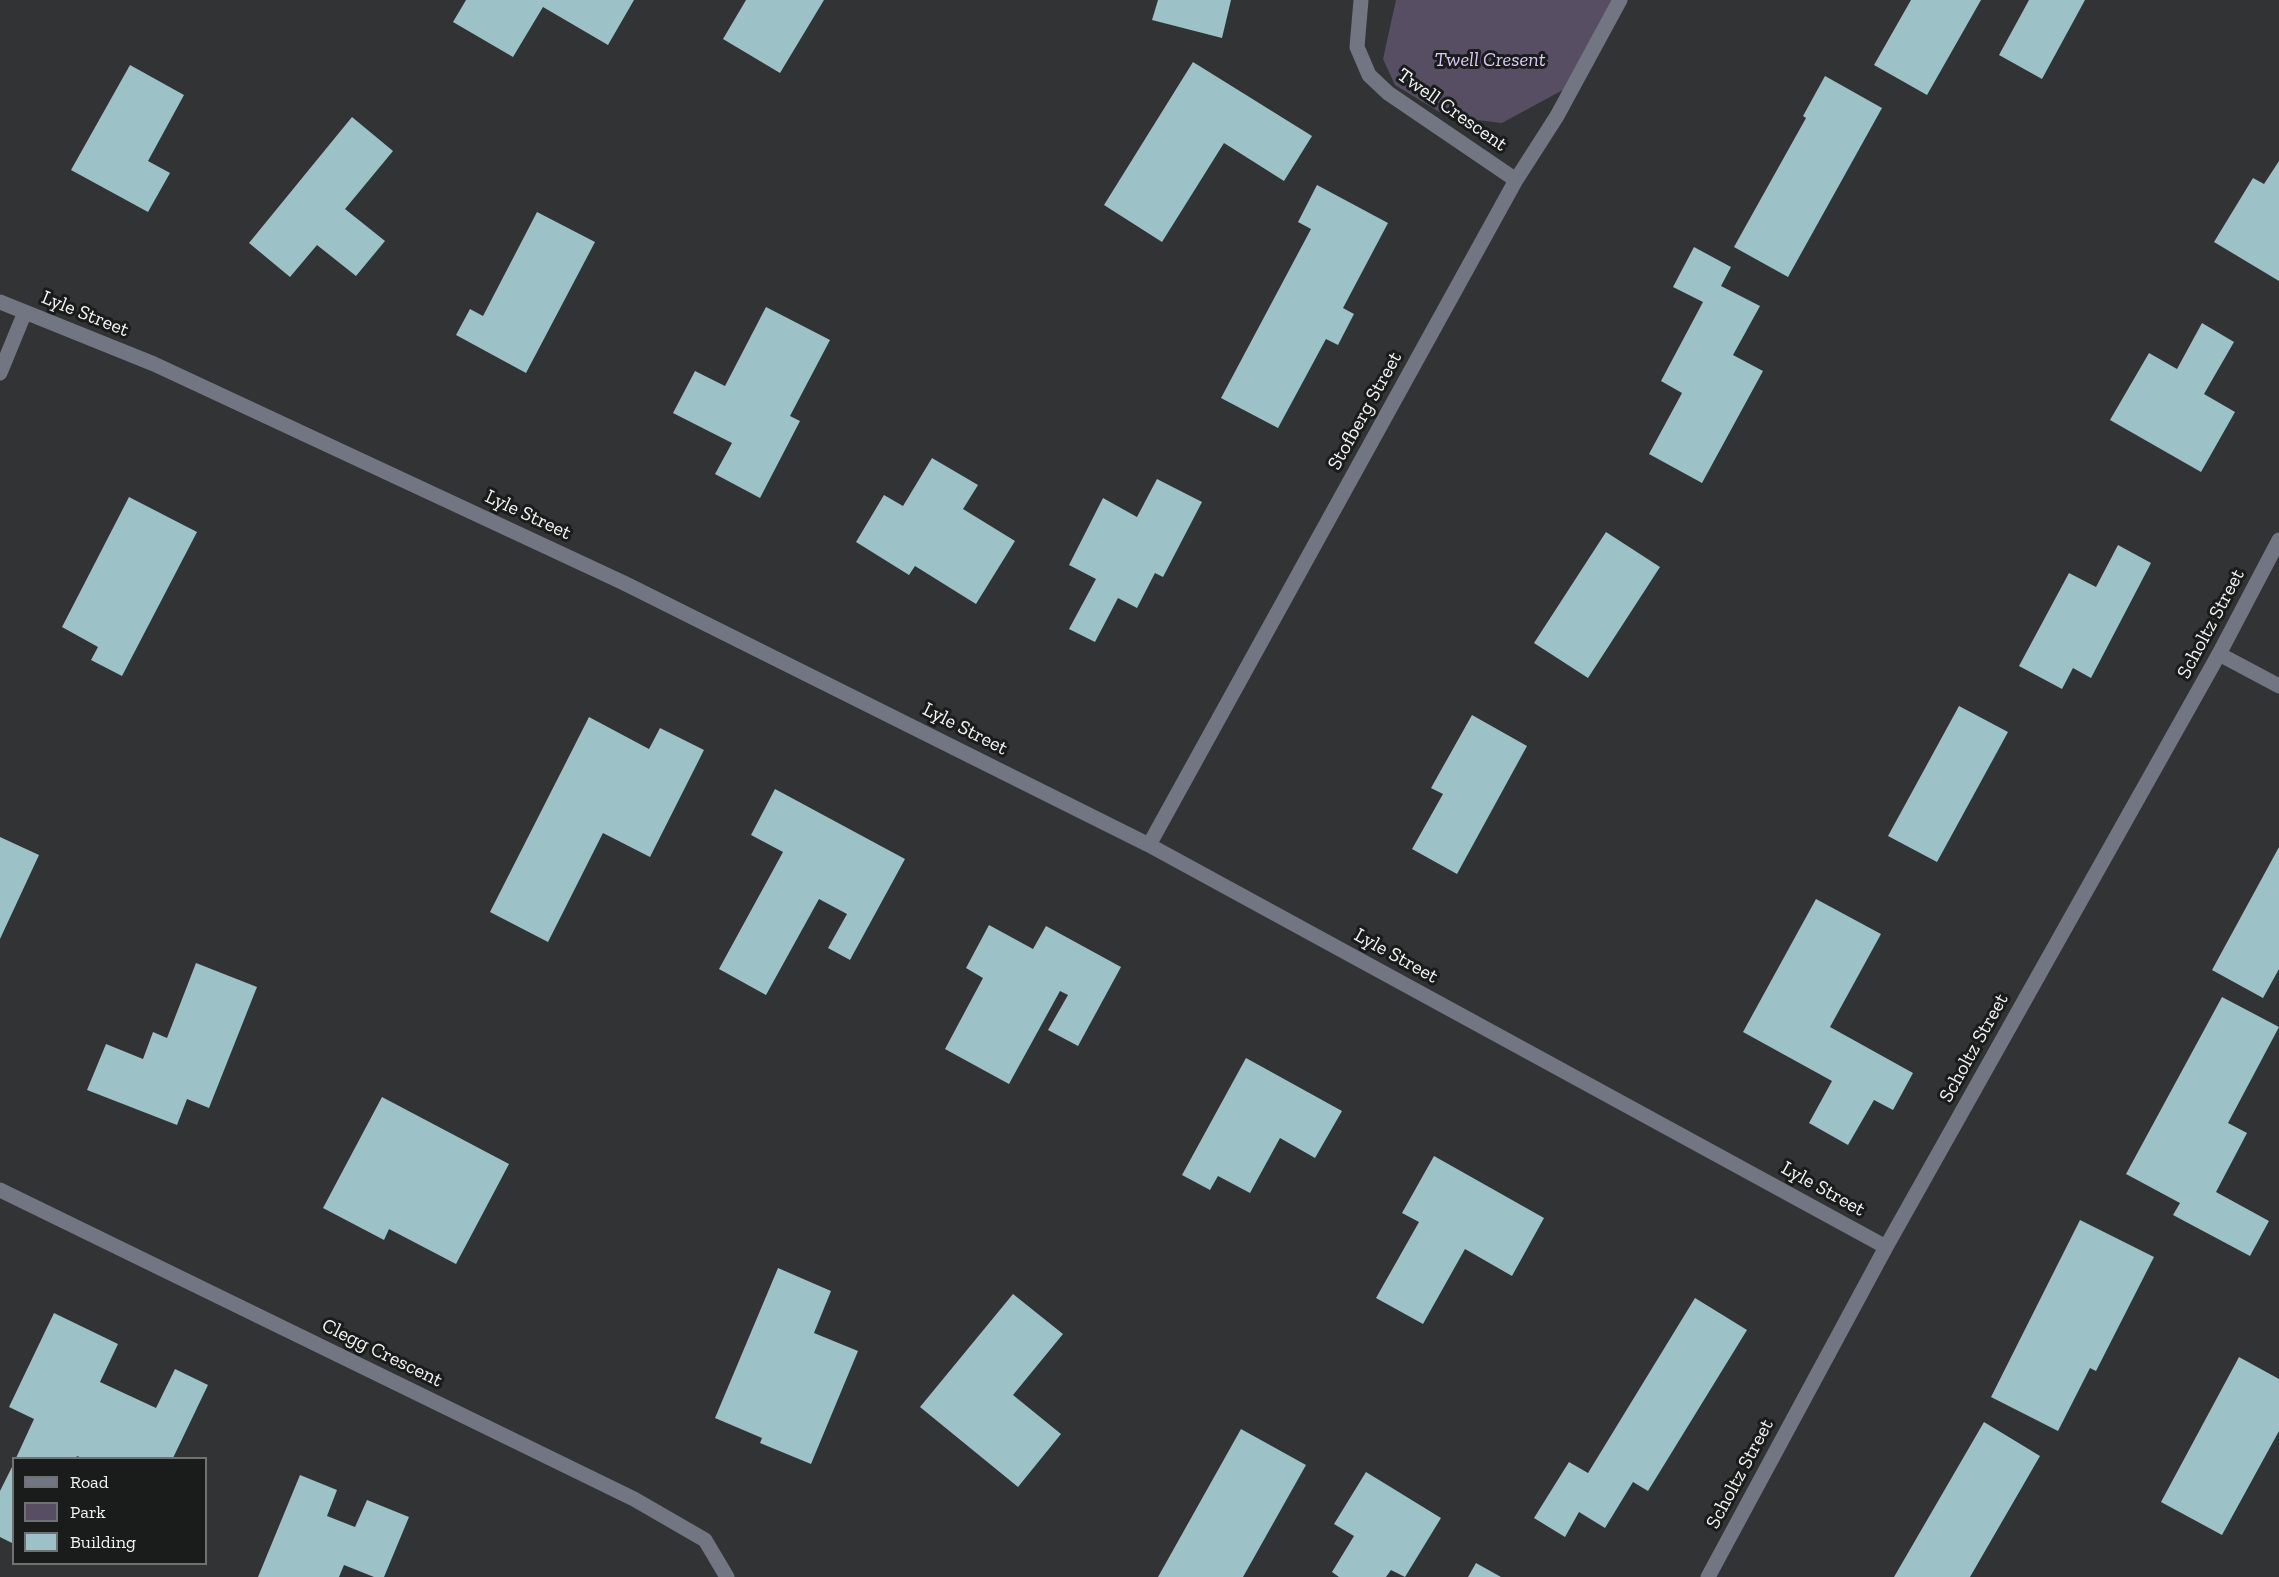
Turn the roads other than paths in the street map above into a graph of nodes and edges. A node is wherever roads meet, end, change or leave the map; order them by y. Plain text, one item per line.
1 (1361, 0) edge
2 (1620, 0) edge
3 (1516, 180) junction
4 (0, 302) edge
5 (25, 312) junction
6 (0, 373) edge
7 (2279, 540) edge
8 (2219, 654) junction
9 (2279, 686) edge
10 (1149, 845) junction
11 (0, 1190) edge
12 (1886, 1247) junction
13 (727, 1577) edge
14 (1708, 1577) edge

1 - 3 street, Twell Crescent
2 - 3 street, Stofberg Street
3 - 10 street, Stofberg Street
4 - 5 street, Lyle Street
5 - 6 street
5 - 10 street, Lyle Street
7 - 8 street, Scholtz Street
8 - 9 street
8 - 12 street, Scholtz Street
10 - 12 street, Lyle Street
11 - 13 street, Clegg Crescent
12 - 14 street, Scholtz Street

